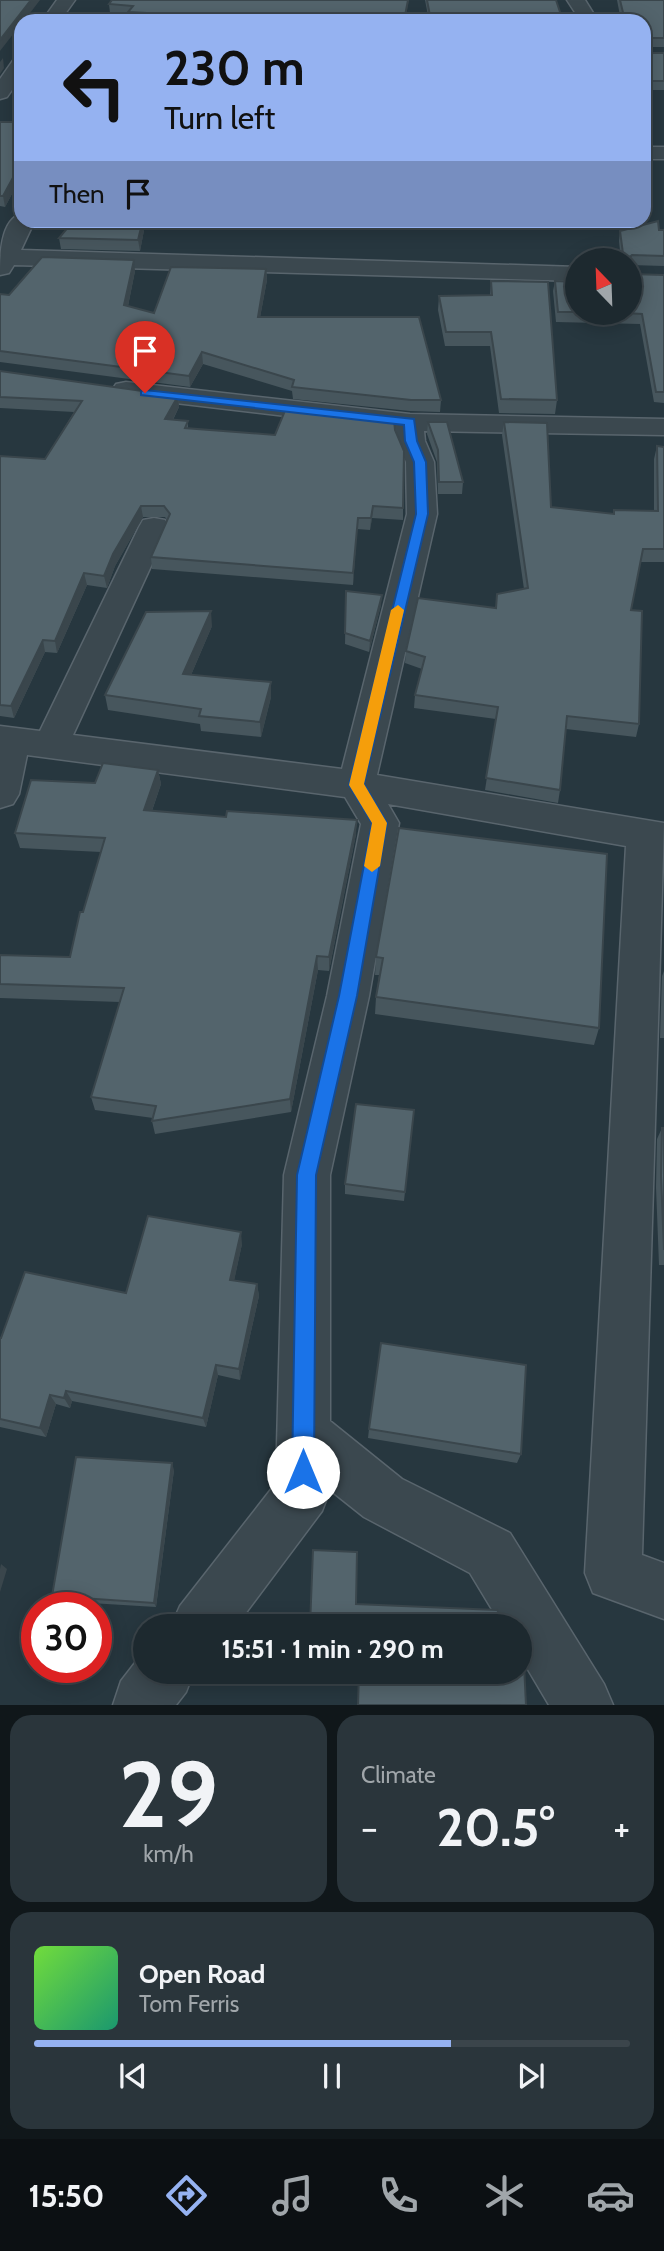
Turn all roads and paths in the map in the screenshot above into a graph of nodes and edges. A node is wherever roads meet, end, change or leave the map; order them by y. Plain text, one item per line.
1 (14, 73) edge
2 (0, 93) edge
3 (20, 228) edge
4 (2, 261) edge
5 (565, 274) edge
6 (92, 385) edge
7 (410, 422) junction
8 (664, 427) edge
9 (154, 527) dead end
10 (6, 739) edge
11 (51, 745) junction
12 (356, 785) junction
13 (0, 794) edge
14 (655, 837) edge
15 (303, 1433) junction
16 (664, 1591) edge
17 (209, 1614) edge
18 (583, 1705) edge

1 - 2 street
3 - 4 street
4 - 5 street
6 - 7 street
7 - 8 street
7 - 12 street
9 - 11 street
10 - 11 street
10 - 13 street
11 - 12 street
12 - 14 street
12 - 15 street
14 - 16 street
15 - 17 street
15 - 18 street

